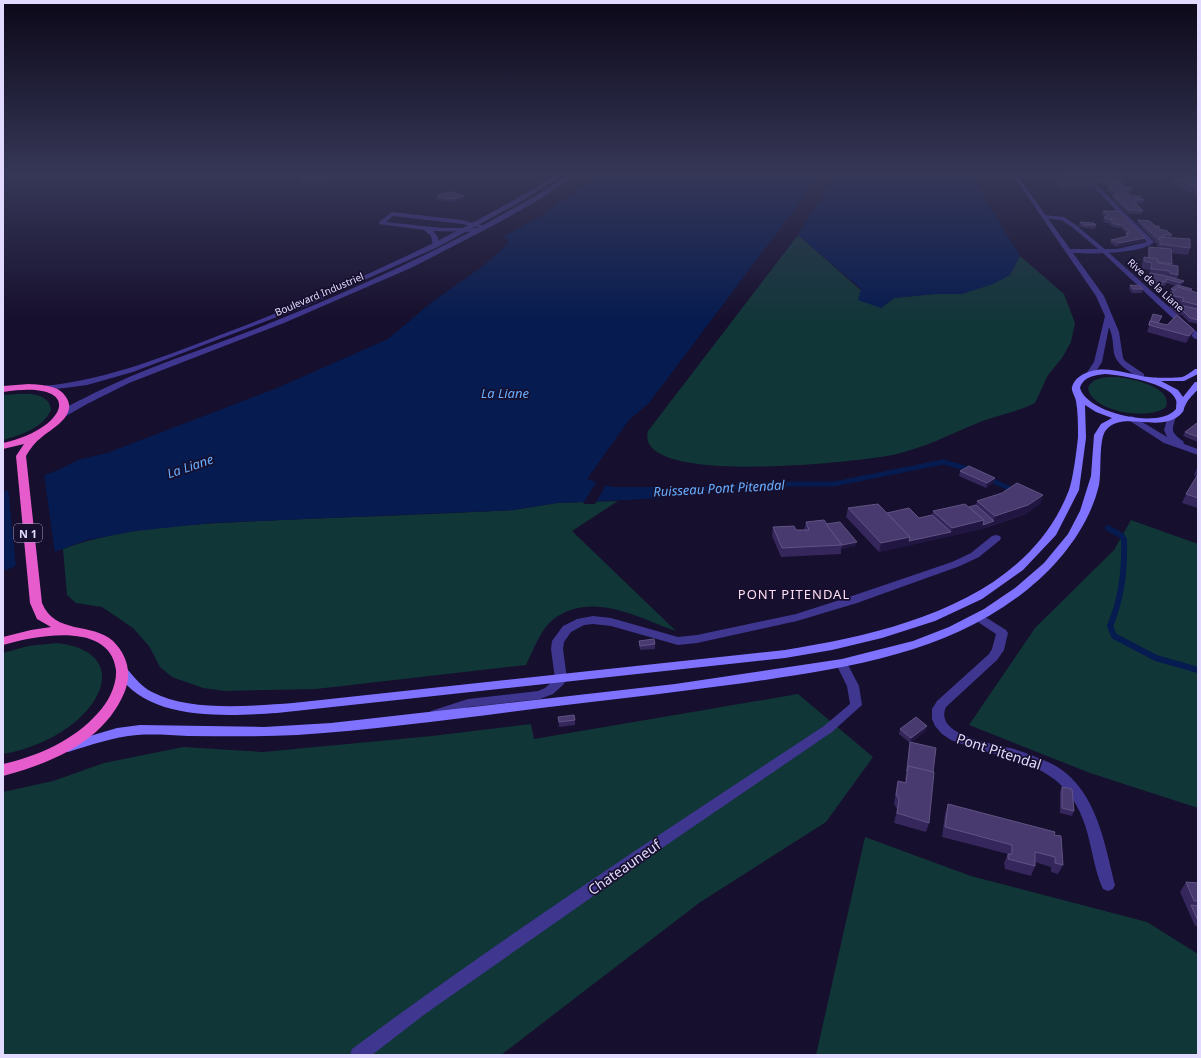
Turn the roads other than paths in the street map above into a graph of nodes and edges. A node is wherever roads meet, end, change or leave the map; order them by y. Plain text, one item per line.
1 (391, 223) edge
2 (456, 223) edge
3 (486, 223) edge
4 (488, 223) edge
5 (1048, 223) edge
6 (1069, 223) edge
7 (1132, 223) edge
8 (481, 227) junction
9 (425, 228) junction
10 (463, 231) junction
11 (436, 245) junction
12 (1068, 251) junction
13 (1105, 252) junction
14 (1108, 314) junction
15 (1198, 337) edge
16 (1198, 371) edge
17 (1090, 374) junction
18 (1145, 378) junction
19 (1198, 384) edge
20 (4, 388) edge
21 (43, 388) junction
22 (1079, 396) junction
23 (1181, 404) junction
24 (63, 414) junction
25 (1172, 416) junction
26 (1127, 419) junction
27 (40, 433) junction
28 (3, 446) edge
29 (1198, 452) edge
30 (996, 538) dead end
31 (979, 617) junction
32 (70, 631) junction
33 (3, 641) edge
34 (842, 664) junction
35 (123, 672) junction
36 (561, 679) junction
37 (422, 718) junction
38 (58, 750) junction
39 (3, 770) edge
40 (1108, 885) dead end
41 (358, 1055) edge

1 - 9 street
2 - 8 street
3 - 8 street, Boulevard Industriel
4 - 8 street, Boulevard Industriel
5 - 12 street
6 - 13 street, Rive de la Liane
7 - 13 street
8 - 10 street, Boulevard Industriel
8 - 24 street, Boulevard Industriel
9 - 10 street
9 - 11 street
10 - 11 street, Boulevard Industriel
11 - 21 street, Boulevard Industriel
12 - 13 street
12 - 14 street
13 - 15 street, Rive de la Liane
14 - 17 street
14 - 18 street
16 - 18 main road
17 - 18 main road
17 - 22 main road
18 - 23 main road
19 - 23 main road
20 - 21 highway
21 - 24 highway
22 - 26 main road
22 - 36 main road
23 - 25 main road
24 - 27 highway
25 - 26 main road
25 - 29 street
26 - 29 street
26 - 31 main road
27 - 28 highway
27 - 32 highway, N 1
30 - 36 street
31 - 34 main road
31 - 40 street, Pont Pitendal
32 - 33 highway
32 - 35 highway
34 - 37 main road
34 - 41 street, Chateauneuf
35 - 36 main road
35 - 38 highway
36 - 37 street
37 - 38 main road
38 - 39 highway

